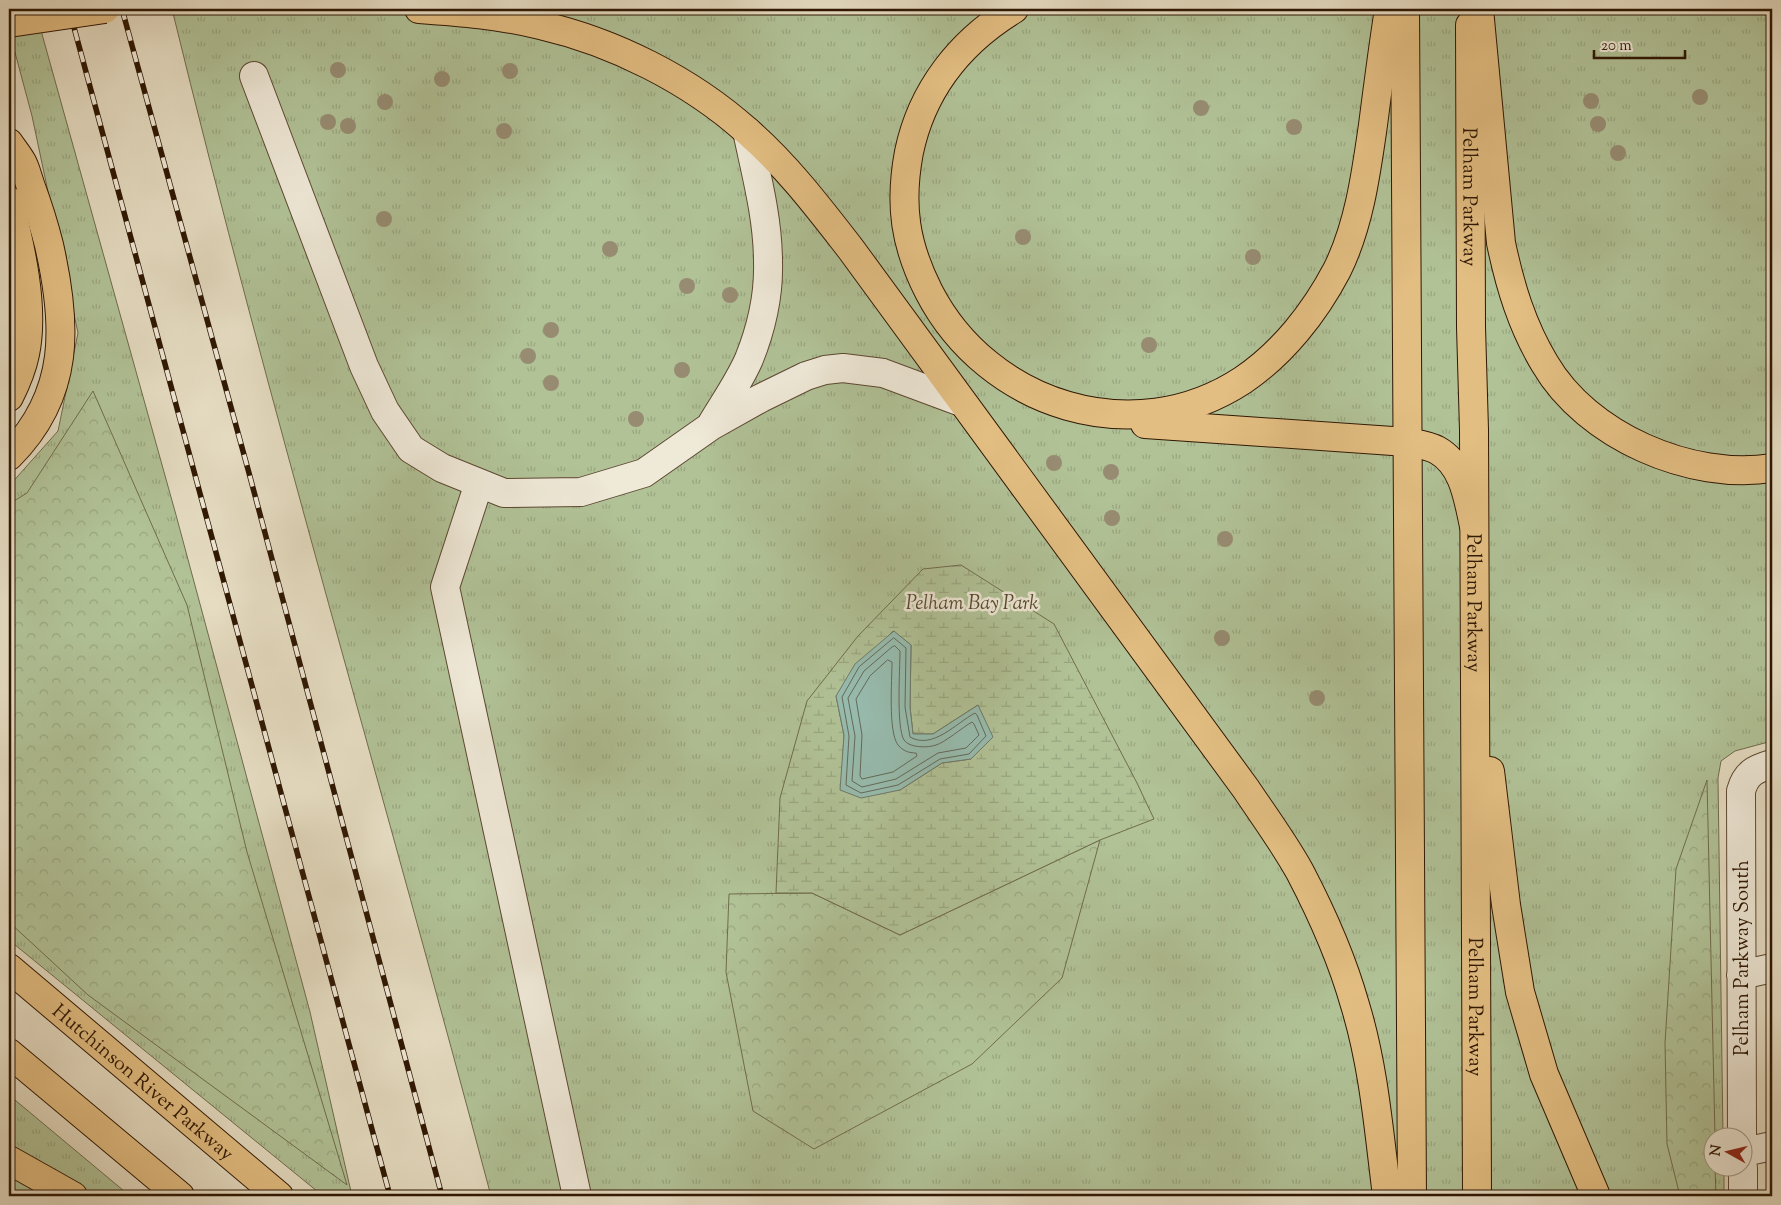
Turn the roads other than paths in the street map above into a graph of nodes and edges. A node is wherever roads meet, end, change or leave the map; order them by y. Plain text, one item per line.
1 (105, 9) edge
2 (419, 9) edge
3 (1014, 9) edge
4 (1389, 9) edge
5 (1405, 9) edge
6 (1470, 9) edge
7 (1479, 9) edge
8 (9, 23) edge
9 (254, 76) dead end
10 (747, 131) junction
11 (9, 142) edge
12 (9, 201) edge
13 (9, 397) edge
14 (962, 402) junction
15 (1079, 410) junction
16 (710, 426) junction
17 (1407, 442) junction
18 (9, 456) edge
19 (1772, 468) edge
20 (479, 483) junction
21 (1474, 526) junction
22 (1474, 644) junction
23 (1772, 764) edge
24 (9, 968) edge
25 (1772, 968) edge
26 (1741, 974) junction
27 (9, 1053) edge
28 (1742, 1128) edge
29 (1772, 1146) edge
30 (1754, 1150) edge
31 (9, 1160) edge
32 (1743, 1178) edge
33 (72, 1196) edge
34 (180, 1196) edge
35 (279, 1196) edge
36 (577, 1196) edge
37 (1387, 1196) edge
38 (1412, 1196) edge
39 (1477, 1196) edge
40 (1596, 1196) edge
41 (1743, 1196) edge

1 - 8 main road, bridge
2 - 10 main road
3 - 15 main road
4 - 15 main road
5 - 17 main road
6 - 21 main road, Pelham Parkway
7 - 19 main road
9 - 20 street
10 - 14 main road
10 - 16 street
11 - 18 main road
12 - 13 main road
14 - 16 street
14 - 37 main road
15 - 17 main road
16 - 20 street
17 - 21 main road
17 - 38 main road
20 - 36 street
21 - 22 main road, Pelham Parkway
22 - 39 main road, Pelham Parkway
22 - 40 main road
23 - 26 street, Pelham Parkway South
24 - 35 main road, Hutchinson River Parkway
25 - 26 street
26 - 28 street, Pelham Parkway South
27 - 34 main road
29 - 30 street
31 - 33 main road
32 - 41 street

